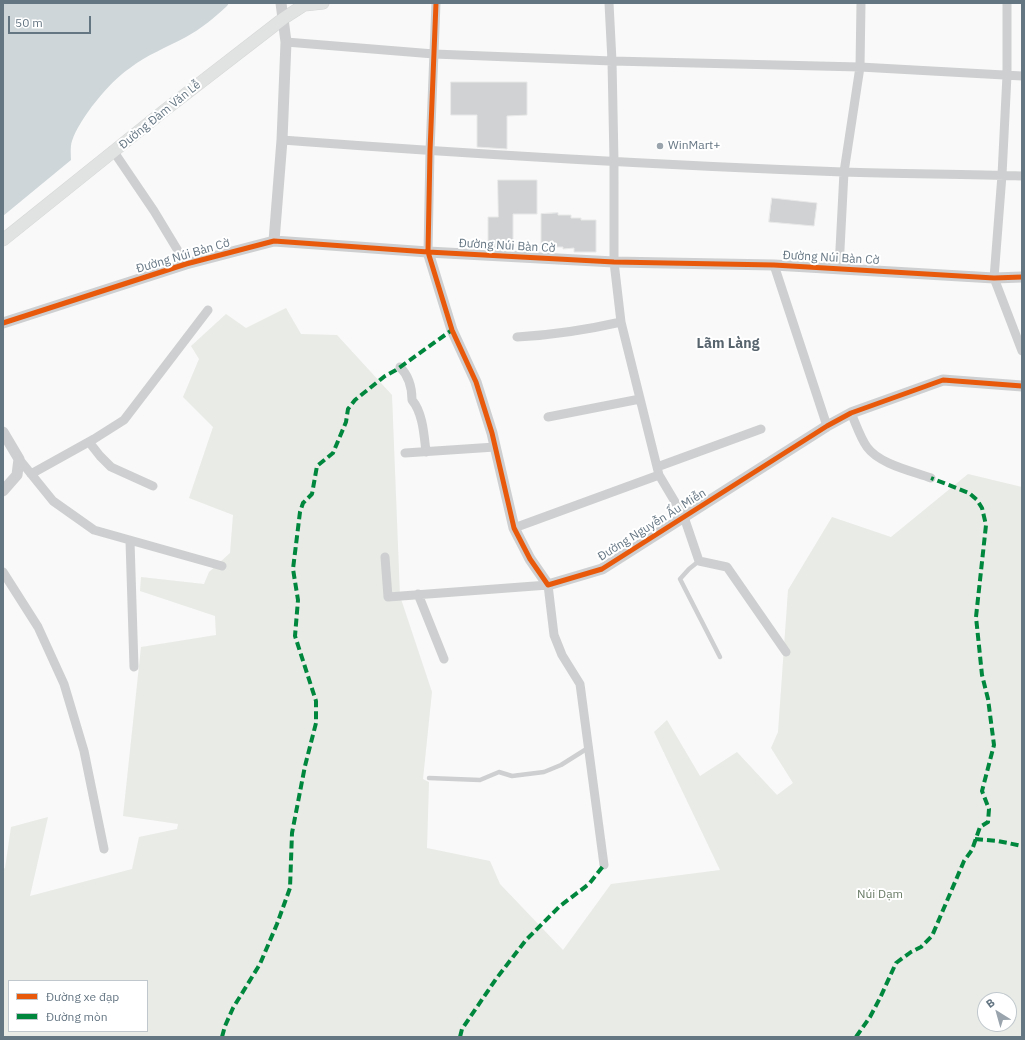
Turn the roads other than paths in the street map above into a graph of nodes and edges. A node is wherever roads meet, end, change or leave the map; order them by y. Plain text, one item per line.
1 (281, 3) edge
2 (323, 3) edge
3 (436, 3) edge
4 (609, 3) edge
5 (861, 3) edge
6 (1007, 3) edge
7 (284, 18) junction
8 (286, 42) junction
9 (434, 54) junction
10 (612, 61) junction
11 (860, 67) junction
12 (1007, 75) junction
13 (1022, 76) edge
14 (282, 140) junction
15 (430, 151) junction
16 (114, 152) junction
17 (614, 161) junction
18 (844, 172) junction
19 (1002, 175) junction
20 (1022, 176) edge
21 (3, 240) edge
22 (274, 241) junction
23 (428, 252) junction
24 (614, 262) junction
25 (186, 264) junction
26 (774, 265) junction
27 (839, 268) junction
28 (1022, 277) edge
29 (994, 278) junction
30 (208, 310) dead end
31 (621, 322) junction
32 (3, 323) edge
33 (517, 337) dead end
34 (1022, 351) edge
35 (400, 367) dead end
36 (1022, 386) edge
37 (640, 399) junction
38 (851, 413) junction
39 (548, 417) dead end
40 (827, 426) junction
41 (761, 429) dead end
42 (3, 432) edge
43 (89, 442) junction
44 (495, 447) junction
45 (426, 452) junction
46 (405, 453) dead end
47 (19, 460) junction
48 (658, 471) junction
49 (31, 474) junction
50 (931, 478) dead end
51 (152, 486) dead end
52 (3, 491) edge
53 (684, 517) junction
54 (514, 528) junction
55 (130, 541) junction
56 (385, 557) dead end
57 (699, 561) junction
58 (222, 566) dead end
59 (3, 572) edge
60 (548, 585) junction
61 (418, 594) junction
62 (786, 652) dead end
63 (720, 657) dead end
64 (444, 659) dead end
65 (134, 667) dead end
66 (588, 748) junction
67 (429, 778) dead end
68 (104, 849) dead end
69 (604, 865) dead end

1 - 7 street
2 - 7 main road, Đường Đàm Văn Lễ
3 - 9 street
4 - 10 street
5 - 11 street
6 - 12 street
7 - 8 street
7 - 16 main road, Đường Đàm Văn Lễ
8 - 9 street
8 - 14 street
9 - 10 street
9 - 15 street
10 - 11 street
10 - 17 street
11 - 12 street
11 - 18 street
12 - 13 street
12 - 19 street
14 - 15 street
14 - 22 street
15 - 17 street
15 - 23 street
16 - 21 main road, Đường Đàm Văn Lễ
16 - 25 street
17 - 18 street
17 - 24 street
18 - 19 street
18 - 27 street
19 - 20 street
19 - 29 street
22 - 23 street, Đường Núi Bàn Cờ
22 - 25 street, Đường Núi Bàn Cờ
23 - 24 street, Đường Núi Bàn Cờ
23 - 44 street
24 - 26 street, Đường Núi Bàn Cờ
24 - 31 street
25 - 32 street, Đường Núi Bàn Cờ
26 - 27 street, Đường Núi Bàn Cờ
26 - 40 street
27 - 29 street, Đường Núi Bàn Cờ
28 - 29 street, Đường Núi Bàn Cờ
29 - 34 street
30 - 43 street
31 - 33 street
31 - 37 street
35 - 45 street
36 - 38 street, Đường Nguyễn Ấu Miễn
37 - 39 street
37 - 48 street
38 - 40 street, Đường Nguyễn Ấu Miễn
38 - 50 street
40 - 53 street, Đường Nguyễn Ấu Miễn
41 - 48 street
42 - 47 street
43 - 49 street
43 - 51 street
44 - 45 street
44 - 54 street
45 - 46 street
47 - 49 street
47 - 52 street
48 - 53 street
48 - 54 street
49 - 55 street
53 - 57 street
53 - 60 street, Đường Nguyễn Ấu Miễn
54 - 60 street
55 - 58 street
55 - 65 street
56 - 61 street
57 - 62 street
57 - 63 lane
59 - 68 street
60 - 61 street
60 - 66 street
61 - 64 street
66 - 67 lane
66 - 69 street

